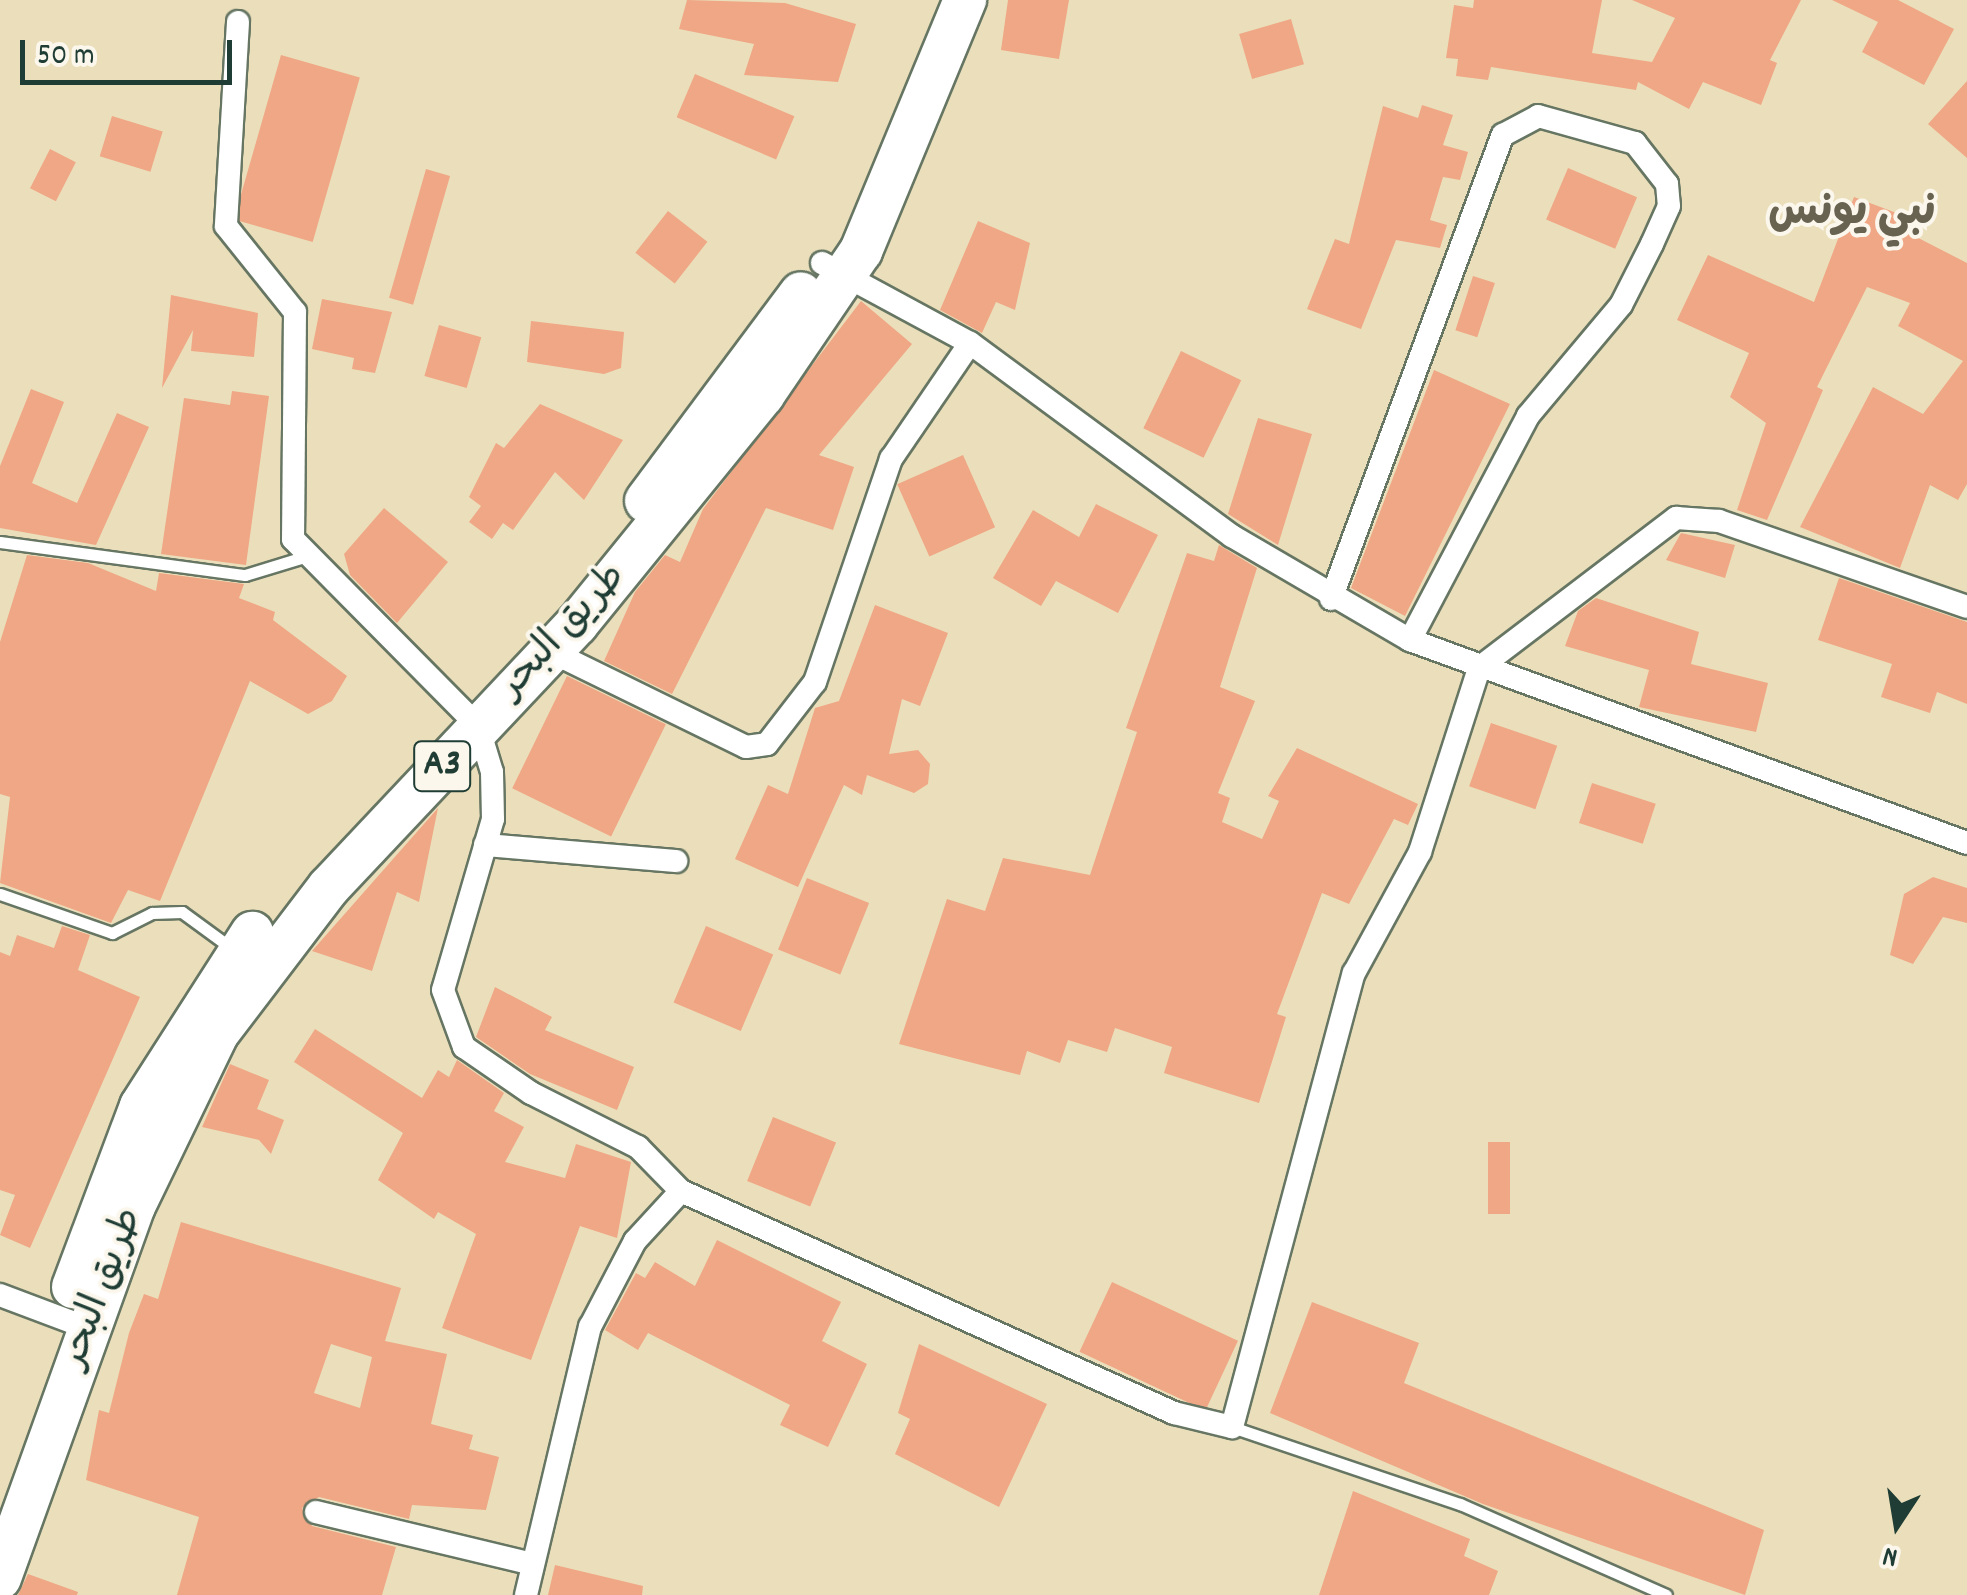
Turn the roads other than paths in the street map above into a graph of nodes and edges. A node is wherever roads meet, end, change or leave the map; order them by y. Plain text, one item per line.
1 (940, 0) edge
2 (966, 0) edge
3 (238, 22) dead end
4 (833, 270) junction
5 (970, 344) junction
6 (0, 542) edge
7 (304, 558) junction
8 (1331, 599) junction
9 (1967, 608) edge
10 (1410, 640) junction
11 (550, 651) junction
12 (1479, 668) junction
13 (469, 717) junction
14 (1967, 843) edge
15 (485, 845) junction
16 (676, 861) dead end
17 (0, 894) edge
18 (237, 953) junction
19 (681, 1190) junction
20 (0, 1296) edge
21 (74, 1322) junction
22 (1232, 1428) junction
23 (0, 1492) edge
24 (316, 1512) dead end
25 (532, 1564) junction
26 (0, 1578) edge
27 (526, 1595) edge
28 (1666, 1595) edge

1 - 4 highway, طريق البحر / A3
2 - 4 highway, طريق البحر / A3
3 - 7 street
4 - 5 street
4 - 11 highway, طريق البحر / A3
4 - 13 highway, طريق البحر / A3
5 - 8 street
5 - 11 street
6 - 7 lane
7 - 13 street
8 - 10 street
8 - 10 street
9 - 12 street
10 - 12 street
11 - 13 highway, طريق البحر / A3
12 - 14 street
12 - 22 street
13 - 15 street
13 - 18 highway, طريق البحر / A3
13 - 21 highway, طريق البحر / A3
15 - 16 street
15 - 19 street
17 - 18 lane
18 - 21 highway, طريق البحر / A3
19 - 22 street
19 - 25 street
20 - 21 street
21 - 23 highway, طريق البحر / A3
21 - 26 highway, طريق البحر / A3
22 - 28 lane
24 - 25 street
25 - 27 street

